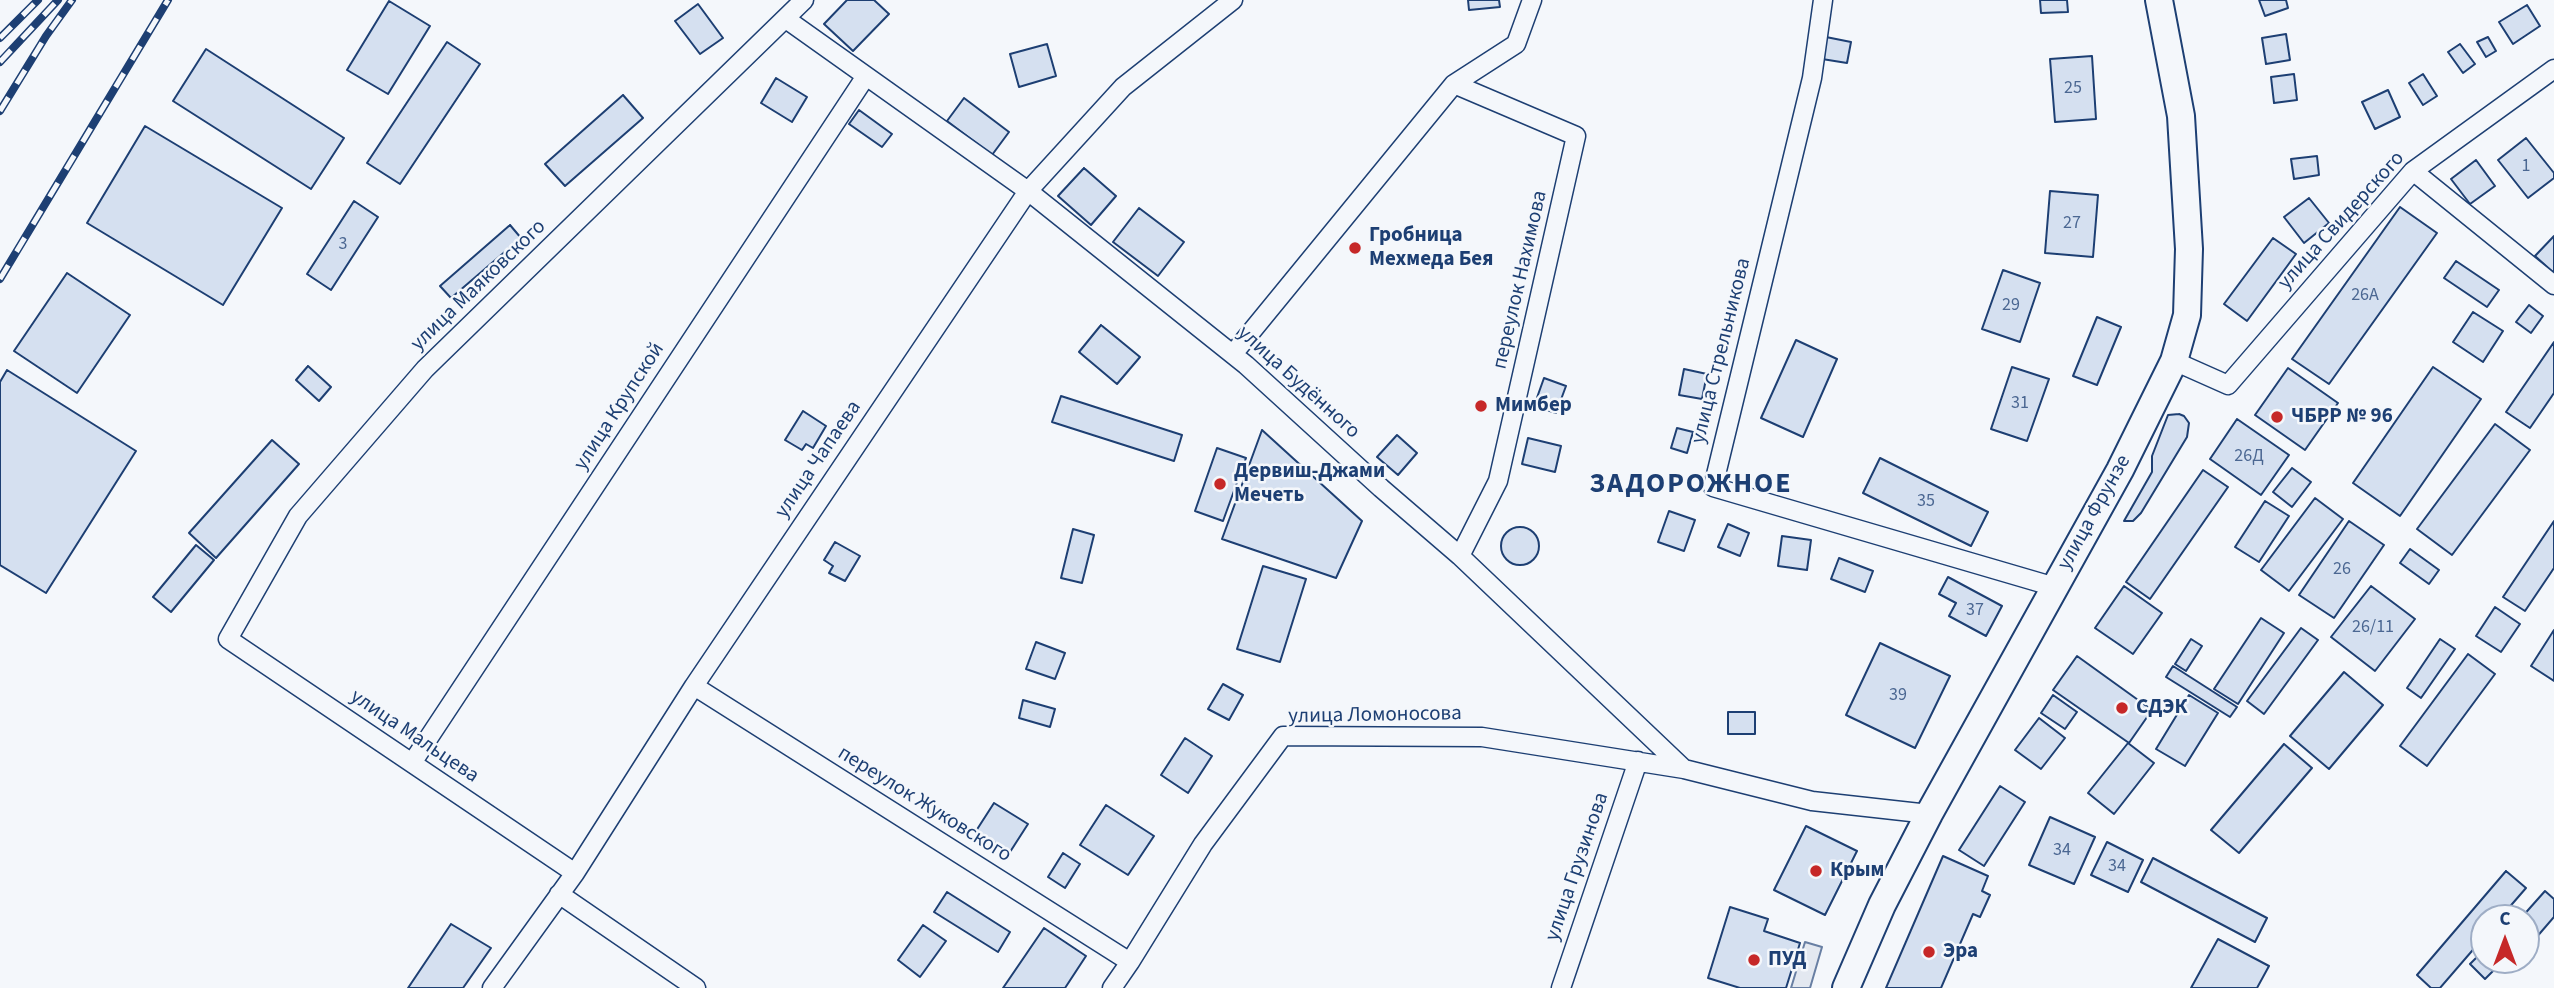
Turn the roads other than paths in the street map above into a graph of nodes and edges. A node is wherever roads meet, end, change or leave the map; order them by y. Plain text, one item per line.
1 (804, 0) edge
2 (1233, 0) edge
3 (1532, 0) edge
4 (1823, 0) edge
5 (2159, 0) edge
6 (786, 19) junction
7 (2554, 69) edge
8 (866, 76) junction
9 (1454, 84) junction
10 (2413, 171) junction
11 (1028, 191) junction
12 (2554, 285) edge
13 (1233, 354) junction
14 (2174, 361) junction
15 (1460, 556) junction
16 (2056, 587) junction
17 (228, 639) joint
18 (694, 686) junction
19 (1638, 761) junction
20 (412, 763) junction
21 (1684, 769) junction
22 (1929, 814) junction
23 (575, 873) junction
24 (559, 894) junction
25 (1130, 962) junction
26 (492, 988) edge
27 (696, 988) edge
28 (1112, 988) edge
29 (1561, 988) edge
30 (1846, 988) edge

1 - 6 street, улица Маяковского
2 - 11 street, улица Чапаева
3 - 9 street
4 - 16 street, улица Стрельникова
5 - 14 main road, улица Фрунзе
6 - 8 street, улица Будённого
6 - 17 street, улица Маяковского
7 - 10 street, улица Свидерского
8 - 11 street, улица Будённого
8 - 20 street, улица Крупской
9 - 13 street
9 - 15 street, переулок Нахимова
10 - 12 street
10 - 14 street, улица Свидерского
11 - 13 street, улица Будённого
11 - 18 street, улица Чапаева
13 - 15 street, улица Будённого
14 - 16 main road, улица Фрунзе
15 - 21 street, улица Будённого
16 - 22 main road, улица Фрунзе
17 - 20 street, улица Мальцева
18 - 23 street, улица Чапаева
18 - 25 street, переулок Жуковского
19 - 21 street, улица Ломоносова
19 - 25 street, улица Ломоносова
19 - 29 street, улица Грузинова
20 - 23 street, улица Мальцева
21 - 22 street, улица Будённого
22 - 30 main road, улица Фрунзе
23 - 24 street, улица Чапаева
24 - 26 street, улица Чапаева
24 - 27 street
25 - 28 street, улица Ломоносова

